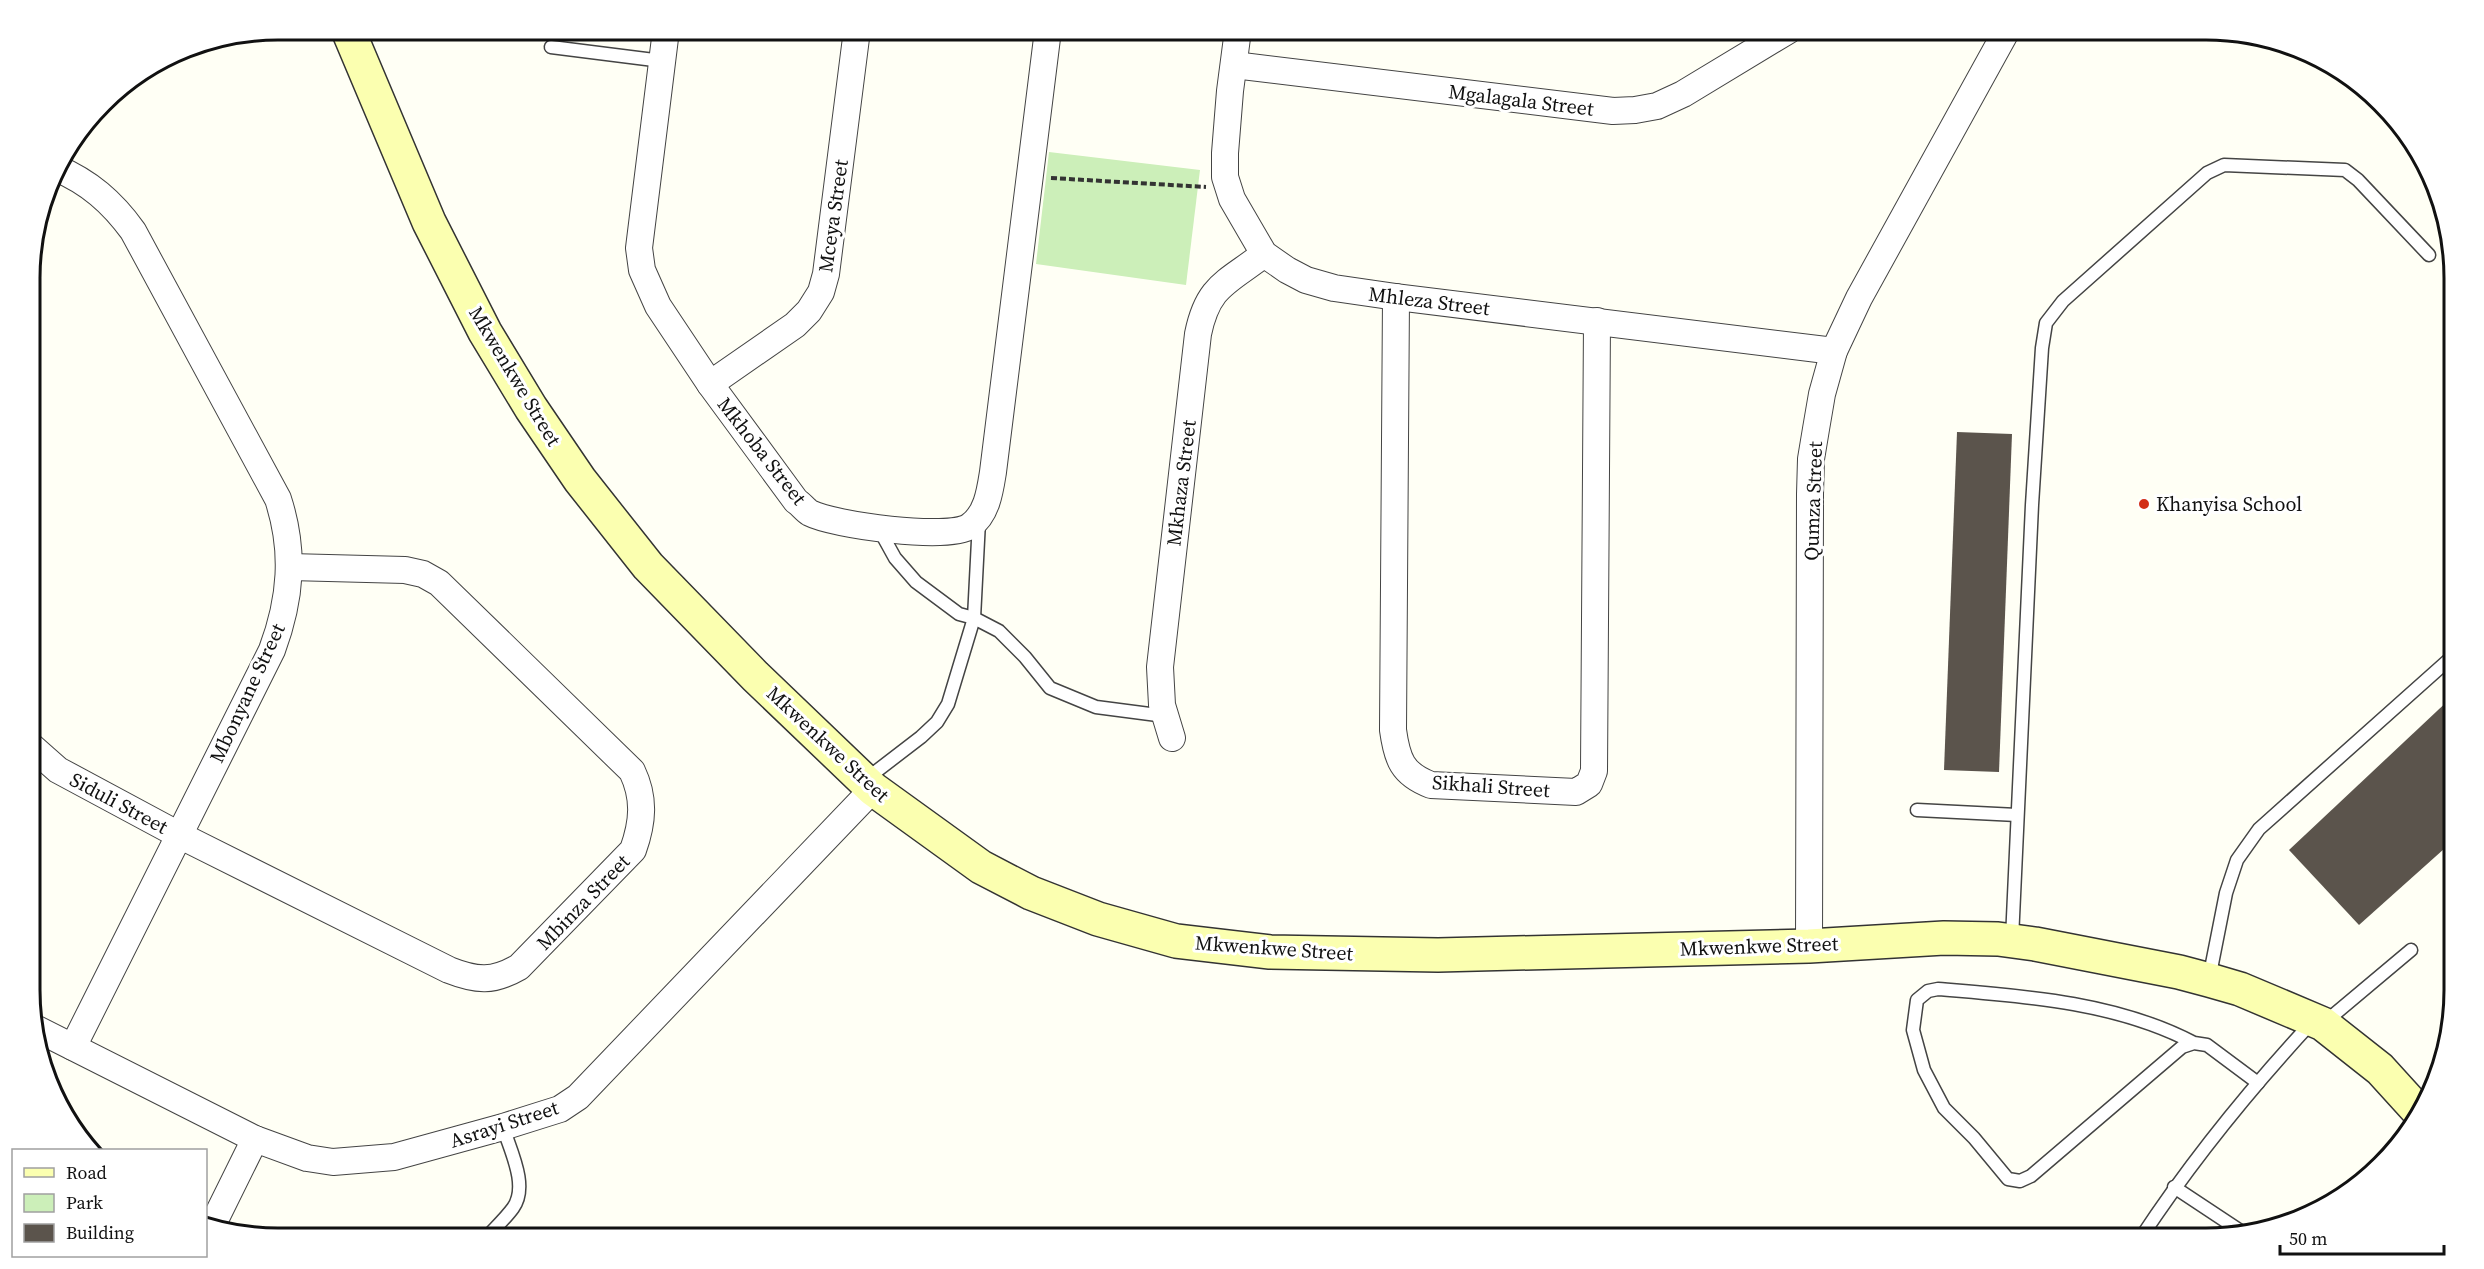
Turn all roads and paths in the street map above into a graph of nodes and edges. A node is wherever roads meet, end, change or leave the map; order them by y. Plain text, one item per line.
1 (347, 40) edge
2 (665, 40) edge
3 (855, 40) edge
4 (1047, 40) edge
5 (1237, 40) edge
6 (1772, 40) edge
7 (2001, 40) edge
8 (551, 47) dead end
9 (662, 61) junction
10 (1234, 65) junction
11 (65, 172) edge
12 (1030, 177) junction
13 (1229, 188) junction
14 (1263, 254) junction
15 (2429, 255) dead end
16 (1396, 297) junction
17 (1597, 321) junction
18 (1834, 351) junction
19 (710, 384) junction
20 (979, 515) junction
21 (877, 527) junction
22 (290, 567) junction
23 (974, 618) junction
24 (2444, 664) edge
25 (1169, 727) joint
26 (40, 754) edge
27 (868, 785) junction
28 (1917, 810) dead end
29 (2017, 815) junction
30 (179, 835) junction
31 (2012, 941) junction
32 (1809, 946) junction
33 (2411, 950) dead end
34 (2209, 980) junction
35 (2319, 1022) junction
36 (44, 1033) edge
37 (2194, 1043) junction
38 (73, 1047) junction
39 (2258, 1083) junction
40 (2414, 1106) edge
41 (503, 1128) junction
42 (255, 1138) junction
43 (2174, 1187) junction
44 (215, 1220) edge
45 (2234, 1226) edge
46 (495, 1228) edge
47 (2147, 1228) edge

1 - 27 street, Mkwenkwe Street
2 - 9 street, Mkhoba Street
3 - 19 street, Mceya Street
4 - 12 street
5 - 10 street, Mhleza Street
6 - 10 street, Mgalagala Street
7 - 18 street, Qumza Street
8 - 9 lane
9 - 19 street, Mkhoba Street
10 - 13 street, Mhleza Street
11 - 22 street, Mbonyane Street
12 - 13 path
12 - 20 street
13 - 14 street, Mhleza Street
14 - 16 street, Mhleza Street
14 - 25 street, Mkhaza Street
15 - 29 lane
16 - 17 street, Mhleza Street
16 - 17 street, Sikhali Street
17 - 18 street, Mhleza Street
18 - 32 street, Qumza Street
19 - 21 street, Mkhoba Street
20 - 21 street, Mkhoba Street
20 - 23 lane
21 - 23 lane
22 - 30 street, Mbonyane Street
22 - 30 street, Mbinza Street
23 - 25 lane
23 - 27 lane
24 - 34 lane
26 - 30 street, Siduli Street
27 - 32 street, Mkwenkwe Street
27 - 41 street, Asrayi Street
28 - 29 lane
29 - 31 lane
30 - 38 street, Mbonyane Street
31 - 32 street, Mkwenkwe Street
31 - 34 street, Mkwenkwe Street
33 - 35 lane
34 - 35 street, Mkwenkwe Street
35 - 39 lane
35 - 40 street, Mkwenkwe Street
36 - 38 street, Asrayi Street
37 - 37 lane
37 - 39 lane
38 - 42 street, Asrayi Street
39 - 43 lane
41 - 42 street, Asrayi Street
41 - 46 lane
42 - 44 street
43 - 45 lane
43 - 47 lane

